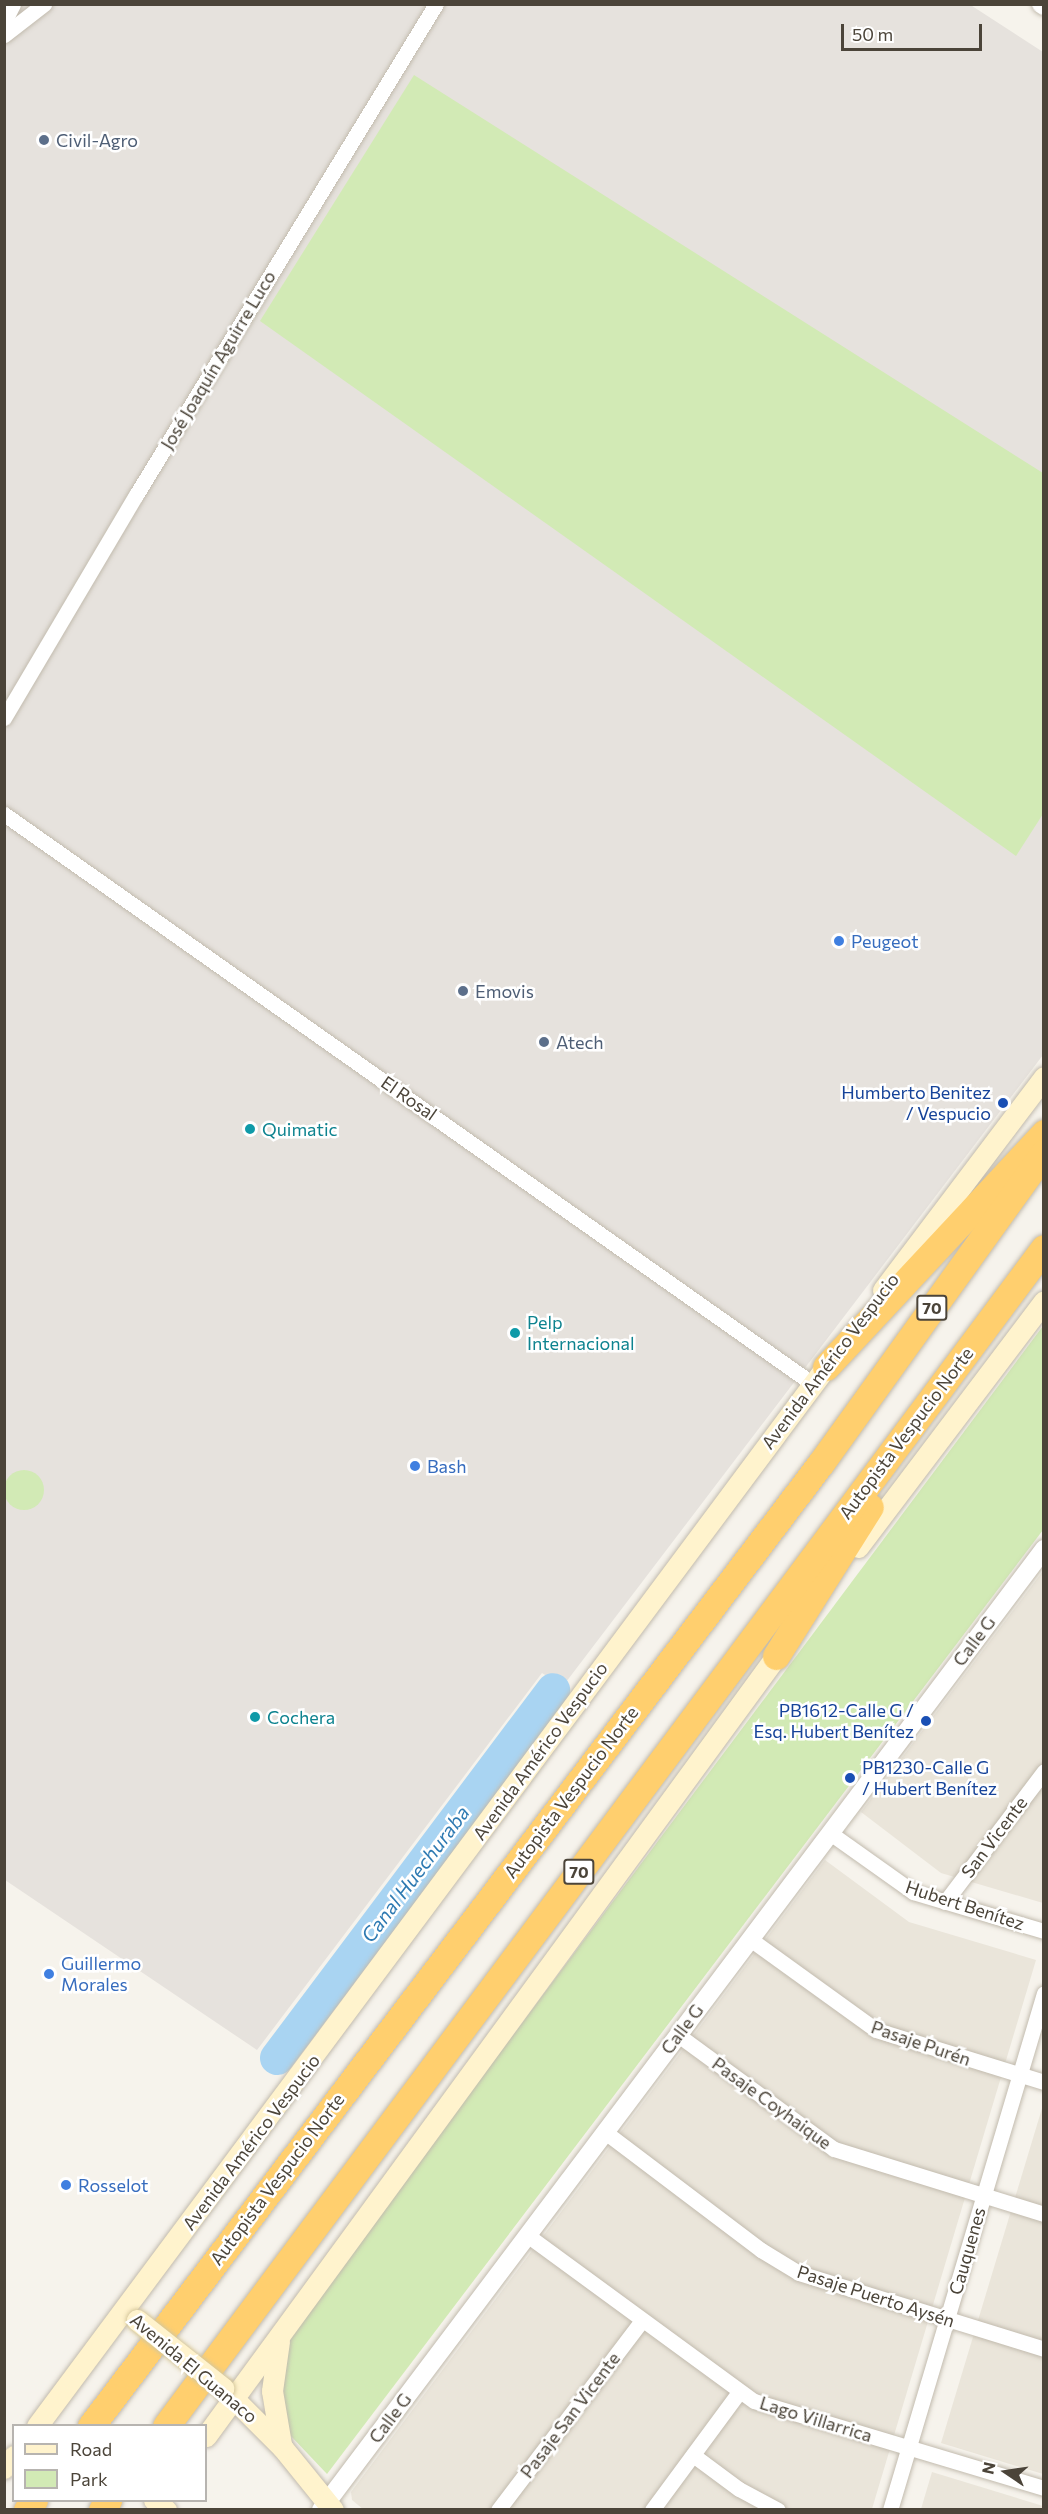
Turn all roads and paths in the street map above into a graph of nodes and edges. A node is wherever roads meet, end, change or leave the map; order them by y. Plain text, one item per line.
1 (13, 4) edge
2 (44, 4) edge
3 (436, 4) edge
4 (4, 22) edge
5 (4, 35) edge
6 (4, 718) edge
7 (4, 814) edge
8 (1044, 1077) edge
9 (1044, 1134) edge
10 (1044, 1153) edge
11 (1044, 1248) edge
12 (1044, 1301) edge
13 (991, 1318) junction
14 (819, 1375) junction
15 (1044, 1549) edge
16 (776, 1656) junction
17 (1044, 1771) edge
18 (830, 1833) junction
19 (945, 1902) junction
20 (1044, 1931) edge
21 (750, 1939) junction
22 (1044, 1993) edge
23 (678, 2035) junction
24 (1019, 2075) junction
25 (1044, 2082) edge
26 (605, 2132) junction
27 (983, 2196) junction
28 (1044, 2214) edge
29 (528, 2235) junction
30 (131, 2315) junction
31 (642, 2320) junction
32 (947, 2320) junction
33 (281, 2334) junction
34 (1044, 2349) edge
35 (739, 2392) junction
36 (228, 2393) junction
37 (49, 2422) edge
38 (93, 2424) edge
39 (167, 2424) edge
40 (207, 2434) edge
41 (282, 2447) junction
42 (909, 2448) junction
43 (693, 2455) junction
44 (1044, 2488) edge
45 (327, 2507) edge
46 (498, 2510) edge
47 (652, 2510) edge
48 (778, 2510) edge
49 (890, 2510) edge

1 - 4 street
2 - 5 street
3 - 6 street, José Joaquín Aguirre Luco
7 - 14 street, El Rosal
8 - 14 main road, Avenida Américo Vespucio
9 - 14 highway
10 - 38 highway, Autopista Vespucio Norte / 70
11 - 13 highway, Autopista Vespucio Norte / 70
12 - 16 main road
13 - 16 highway
13 - 39 highway, Autopista Vespucio Norte / 70
14 - 30 main road, Avenida Américo Vespucio
15 - 18 street, Calle G
16 - 33 main road
17 - 19 street, San Vicente
18 - 19 street, Hubert Benítez
18 - 21 street, Calle G
19 - 20 street, Hubert Benítez
21 - 23 street, Calle G
21 - 24 street, Pasaje Purén
22 - 24 street, Cauquenes
23 - 26 street, Calle G
23 - 27 street, Pasaje Coyhaique
24 - 25 street, Pasaje Purén
24 - 27 street, Cauquenes
26 - 29 street, Calle G
26 - 32 street, Pasaje Puerto Aysén
27 - 28 street, Pasaje Coyhaique
27 - 32 street, Cauquenes
29 - 31 street, Lago Villarrica
29 - 45 street, Calle G
30 - 36 main road, Avenida El Guanaco, bridge
30 - 37 main road, Avenida Américo Vespucio
31 - 35 street, Lago Villarrica
31 - 46 street, Pasaje San Vicente
32 - 34 street, Pasaje Puerto Aysén
32 - 42 street, Cauquenes
33 - 36 main road
33 - 41 main road
35 - 42 street, Lago Villarrica
35 - 43 street
36 - 40 main road
36 - 41 main road, Avenida El Guanaco
41 - 45 main road, Avenida El Guanaco
42 - 44 street, Lago Villarrica
42 - 49 street, Cauquenes
43 - 47 street
43 - 48 street

